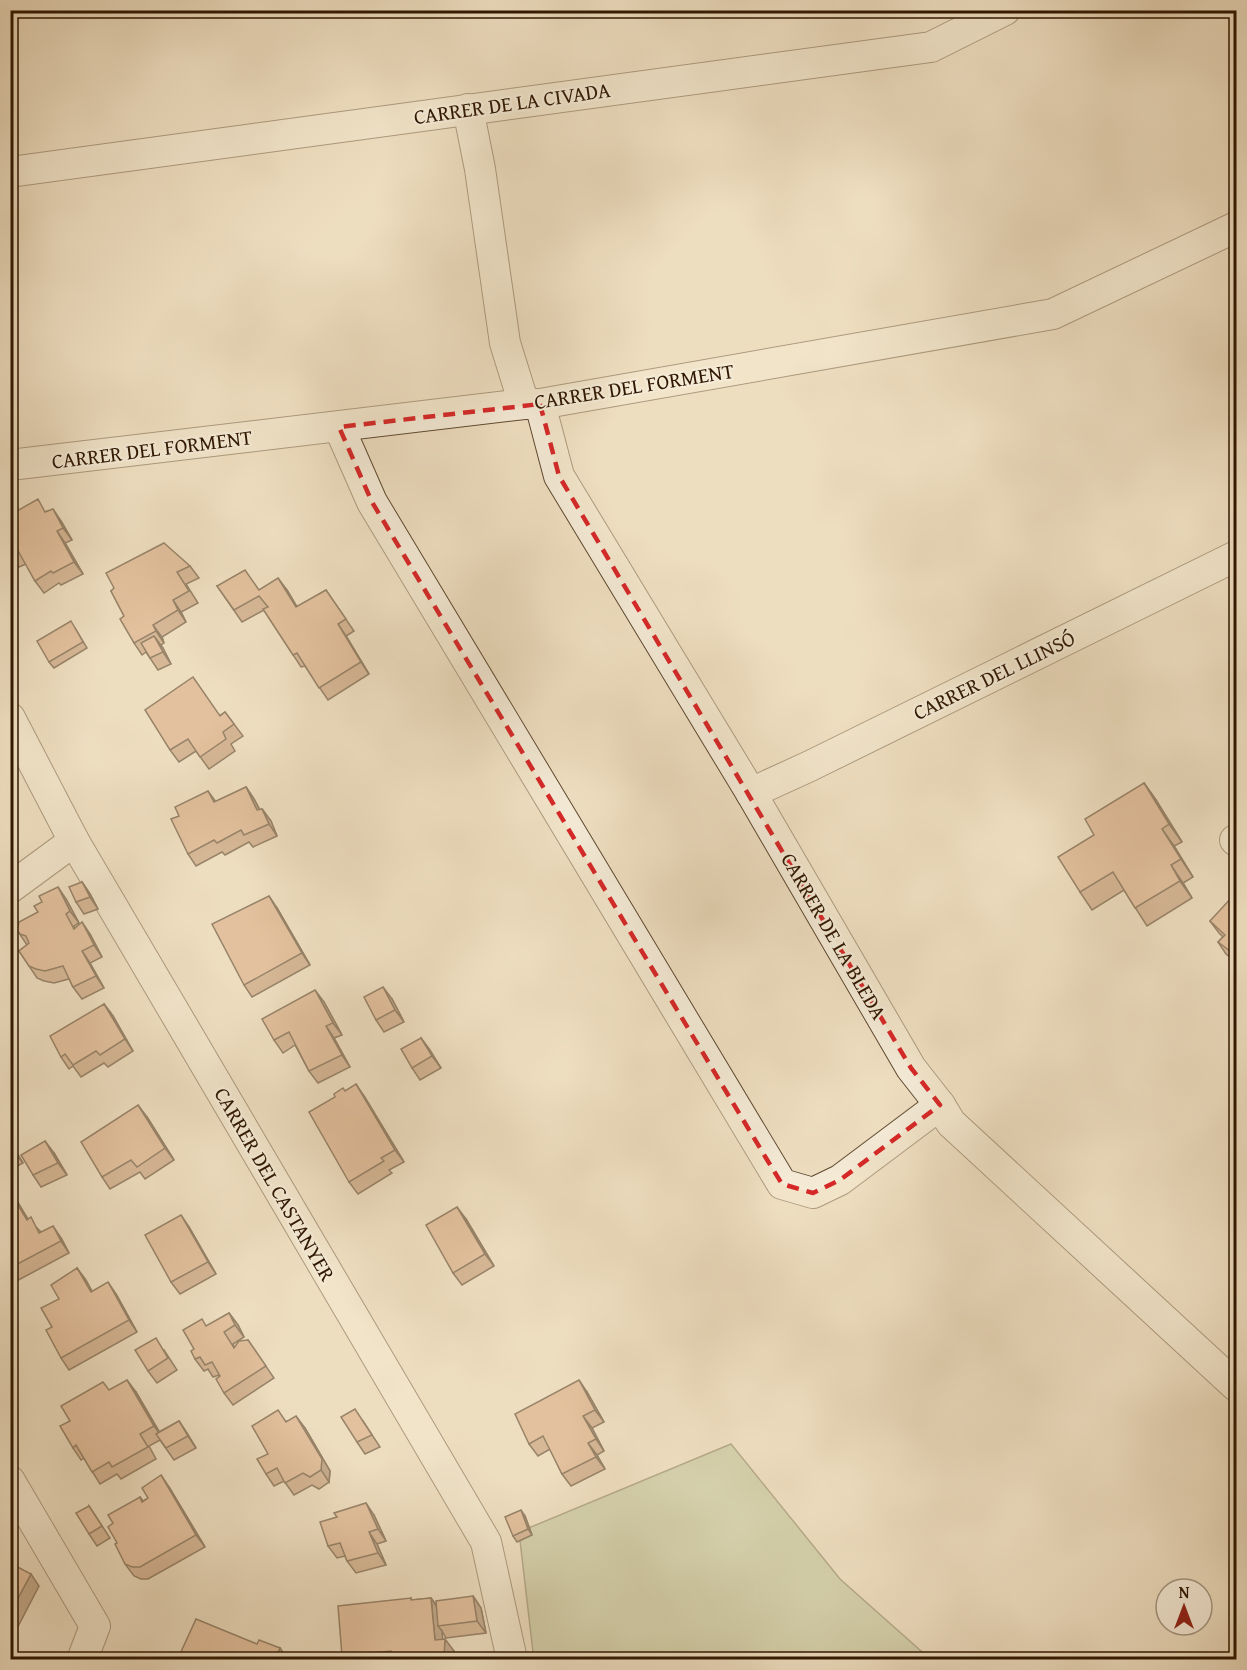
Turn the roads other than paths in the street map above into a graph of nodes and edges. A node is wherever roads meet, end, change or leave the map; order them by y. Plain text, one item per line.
1 (1005, 10) edge
2 (468, 110) junction
3 (10, 172) edge
4 (1236, 227) edge
5 (532, 404) junction
6 (339, 427) junction
7 (10, 465) edge
8 (1236, 556) edge
9 (10, 718) edge
10 (752, 793) junction
11 (74, 841) junction
12 (10, 888) edge
13 (940, 1105) junction
14 (1236, 1386) edge
15 (10, 1481) edge
16 (82, 1659) edge
17 (509, 1659) edge

1 - 2 street, CARRER DE LA CIVADA
2 - 3 street, CARRER DE LA CIVADA
2 - 5 street, CARRER DE LA BLEDA
4 - 5 street, CARRER DEL FORMENT
5 - 6 street, CARRER DEL FORMENT
5 - 10 street, CARRER DE LA BLEDA
6 - 7 street, CARRER DEL FORMENT
6 - 13 street
8 - 10 street, CARRER DEL LLINSÓ
9 - 11 street, CARRER DEL CASTANYER
10 - 13 street, CARRER DE LA BLEDA
11 - 12 street
11 - 17 street, CARRER DEL CASTANYER
13 - 14 street, CARRER DE LA BLEDA
15 - 16 street

